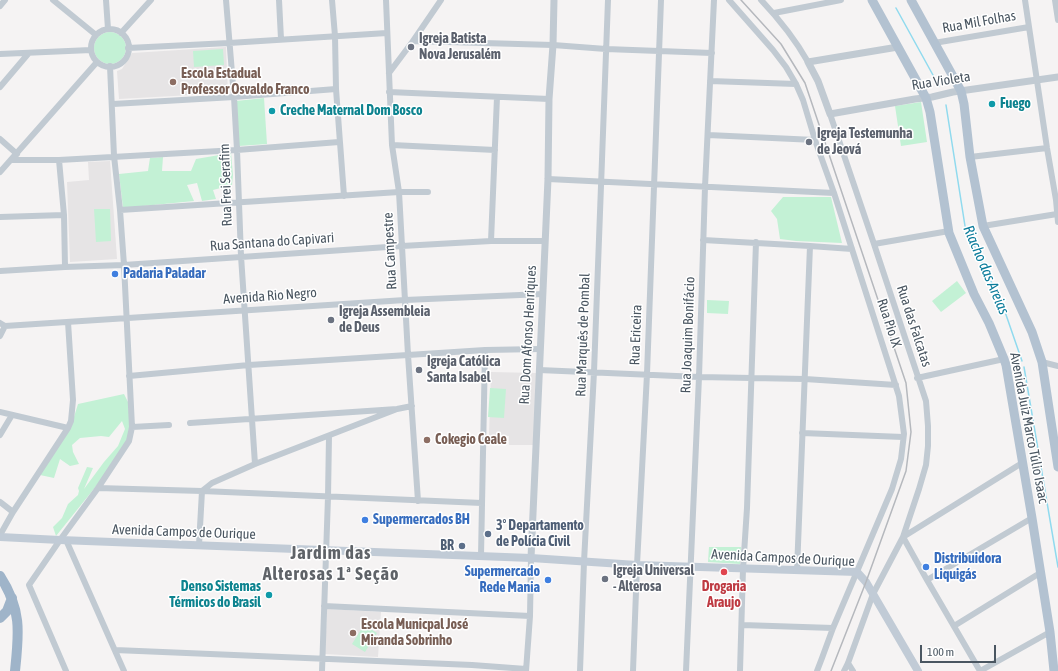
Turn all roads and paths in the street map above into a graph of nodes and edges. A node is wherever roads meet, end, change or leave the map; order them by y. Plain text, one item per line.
1 (6, 0) edge
2 (53, 0) edge
3 (106, 0) edge
4 (151, 0) edge
5 (226, 0) edge
6 (279, 0) edge
7 (332, 0) edge
8 (386, 0) edge
9 (441, 0) edge
10 (554, 0) edge
11 (608, 0) edge
12 (661, 0) edge
13 (714, 0) edge
14 (729, 0) edge
15 (761, 0) edge
16 (841, 0) edge
17 (872, 0) edge
18 (911, 0) edge
19 (1025, 0) edge
20 (1055, 0) edge
21 (0, 6) edge
22 (774, 13) junction
23 (1058, 20) edge
24 (1029, 27) junction
25 (108, 29) junction
26 (122, 33) junction
27 (387, 33) junction
28 (96, 35) junction
29 (335, 36) junction
30 (281, 39) junction
31 (414, 40) junction
32 (229, 43) junction
33 (934, 43) junction
34 (553, 45) junction
35 (898, 47) junction
36 (128, 48) junction
37 (606, 49) junction
38 (91, 50) junction
39 (658, 51) junction
40 (712, 53) junction
41 (0, 54) edge
42 (28, 54) junction
43 (97, 62) junction
44 (808, 62) junction
45 (110, 66) junction
46 (389, 73) junction
47 (1058, 77) edge
48 (1038, 80) junction
49 (710, 81) junction
50 (796, 84) junction
51 (0, 87) edge
52 (336, 89) junction
53 (960, 91) junction
54 (389, 92) junction
55 (234, 97) junction
56 (498, 97) junction
57 (926, 98) junction
58 (549, 99) junction
59 (112, 104) junction
60 (830, 114) junction
61 (708, 135) junction
62 (0, 139) edge
63 (815, 140) junction
64 (339, 142) junction
65 (392, 145) junction
66 (1047, 148) junction
67 (237, 150) junction
68 (495, 150) junction
69 (17, 154) junction
70 (114, 156) junction
71 (970, 157) junction
72 (11, 160) junction
73 (59, 160) junction
74 (0, 172) edge
75 (548, 179) junction
76 (601, 182) junction
77 (654, 184) junction
78 (705, 188) junction
79 (399, 192) junction
80 (428, 192) dead end
81 (834, 193) junction
82 (344, 196) junction
83 (239, 202) junction
84 (120, 210) junction
85 (1057, 214) junction
86 (64, 215) junction
87 (0, 217) edge
88 (1058, 222) edge
89 (983, 226) junction
90 (949, 231) junction
91 (703, 240) junction
92 (491, 241) junction
93 (545, 241) junction
94 (756, 242) junction
95 (874, 244) junction
96 (402, 246) junction
97 (810, 246) junction
98 (852, 249) junction
99 (241, 256) junction
100 (124, 264) junction
101 (65, 267) junction
102 (0, 271) edge
103 (542, 294) junction
104 (405, 300) junction
105 (244, 310) junction
106 (126, 318) junction
107 (68, 322) junction
108 (3, 324) edge
109 (0, 336) edge
110 (540, 349) junction
111 (485, 350) junction
112 (408, 355) junction
113 (1004, 359) junction
114 (1042, 362) junction
115 (249, 365) junction
116 (1058, 366) edge
117 (539, 370) junction
118 (594, 372) junction
119 (647, 374) junction
120 (129, 376) junction
121 (699, 377) junction
122 (917, 378) junction
123 (750, 379) junction
124 (805, 379) junction
125 (896, 385) junction
126 (412, 406) junction
127 (397, 409) junction
128 (0, 412) edge
129 (12, 415) junction
130 (252, 419) junction
131 (190, 423) dead end
132 (168, 425) dead end
133 (132, 427) junction
134 (68, 428) junction
135 (802, 433) junction
136 (0, 435) edge
137 (329, 436) junction
138 (903, 437) junction
139 (1022, 463) junction
140 (255, 464) junction
141 (1058, 467) edge
142 (98, 488) junction
143 (202, 491) junction
144 (328, 497) junction
145 (418, 501) junction
146 (0, 502) edge
147 (482, 503) junction
148 (12, 512) junction
149 (1032, 518) junction
150 (0, 536) edge
151 (903, 537) junction
152 (63, 540) junction
153 (200, 545) junction
154 (326, 550) junction
155 (481, 556) junction
156 (531, 558) junction
157 (584, 562) junction
158 (637, 565) junction
159 (690, 567) junction
160 (743, 569) junction
161 (797, 570) junction
162 (857, 572) junction
163 (1040, 573) junction
164 (0, 576) edge
165 (927, 580) junction
166 (873, 594) junction
167 (12, 598) junction
168 (324, 606) junction
169 (530, 616) junction
170 (0, 618) edge
171 (742, 625) junction
172 (954, 626) junction
173 (833, 628) junction
174 (1050, 632) junction
175 (115, 650) junction
176 (322, 659) junction
177 (848, 663) junction
178 (472, 668) edge
179 (16, 670) edge
180 (526, 670) edge
181 (66, 671) edge
182 (124, 671) edge
183 (322, 671) edge
184 (580, 671) edge
185 (633, 671) edge
186 (686, 671) edge
187 (740, 671) edge
188 (817, 671) edge
189 (844, 671) edge
190 (853, 671) edge
191 (918, 671) edge
192 (980, 671) edge
193 (1054, 671) edge

1 - 21 street
2 - 28 street
3 - 25 street
4 - 26 street
5 - 32 street, Rua Frei Serafim
6 - 30 street
7 - 29 street
8 - 27 street, Rua Campestre
9 - 31 street
10 - 34 street, Rua Dom Afonso Henriques
11 - 37 street, Rua Marquês de Pombal
12 - 39 street, Rua Ericeira
13 - 40 street, Rua Joaquim Bonifácio
14 - 50 street, Rua Pio IX
15 - 22 street, Rua das Falcatas
16 - 22 street
17 - 35 main road, Avenida Juiz Marco Túlio Isaac
18 - 33 main road, Avenida Juiz Marco Túlio Isaac
19 - 24 street
20 - 23 street
22 - 44 street, Rua das Falcatas
24 - 33 street, Rua Mil Folhas
24 - 48 street
25 - 26 street
25 - 28 street
26 - 36 street
27 - 29 street
27 - 46 street, Rua Campestre
28 - 38 street
29 - 30 street
29 - 52 street
30 - 32 street
31 - 34 street
31 - 46 street
32 - 36 street
32 - 55 street, Rua Frei Serafim
33 - 53 main road, Avenida Juiz Marco Túlio Isaac
34 - 37 street
34 - 58 street, Rua Dom Afonso Henriques
35 - 44 street
35 - 57 main road, Avenida Juiz Marco Túlio Isaac
36 - 45 street
37 - 39 street
37 - 76 street, Rua Marquês de Pombal
38 - 42 street
38 - 43 street
39 - 40 street
39 - 77 street, Rua Ericeira
40 - 49 street, Rua Joaquim Bonifácio
41 - 42 street
42 - 51 street
43 - 45 street
43 - 69 street
44 - 60 street, Rua das Falcatas
45 - 59 street
46 - 54 street, Rua Campestre
47 - 48 street, Rua Violeta
48 - 53 street, Rua Violeta
48 - 66 street
49 - 50 street
49 - 61 street, Rua Joaquim Bonifácio
50 - 63 street, Rua Pio IX
52 - 55 street
52 - 64 street
53 - 57 street, Rua Violeta
53 - 71 main road, Avenida Juiz Marco Túlio Isaac
54 - 56 street
54 - 65 street, Rua Campestre
55 - 59 street
55 - 67 street, Rua Frei Serafim
56 - 58 street
56 - 68 street
57 - 60 street, Rua Violeta
57 - 90 main road, Avenida Juiz Marco Túlio Isaac
58 - 75 street, Rua Dom Afonso Henriques
59 - 70 street
60 - 95 street, Rua das Falcatas
61 - 63 street
61 - 78 street, Rua Joaquim Bonifácio
62 - 69 street
63 - 81 street, Rua Pio IX
64 - 67 street
64 - 82 street
65 - 68 street
65 - 79 street, Rua Campestre
66 - 71 street
66 - 85 street
67 - 70 street
67 - 83 street, Rua Frei Serafim
68 - 92 street
69 - 72 street
70 - 73 street
70 - 84 street
71 - 89 main road, Avenida Juiz Marco Túlio Isaac
72 - 73 street
72 - 74 street
73 - 86 street
75 - 76 street
75 - 93 street, Rua Dom Afonso Henriques
76 - 77 street
76 - 118 street, Rua Marquês de Pombal
77 - 78 street
77 - 119 street, Rua Ericeira
78 - 81 street
78 - 91 street, Rua Joaquim Bonifácio
79 - 80 street
79 - 82 street
79 - 96 street, Rua Campestre
81 - 98 street, Rua Pio IX
82 - 83 street
83 - 84 street
83 - 99 street, Rua Frei Serafim
84 - 100 street
85 - 88 street
85 - 89 street
86 - 87 street
86 - 101 street
89 - 114 main road, Avenida Juiz Marco Túlio Isaac
90 - 95 street
90 - 113 main road, Avenida Juiz Marco Túlio Isaac
91 - 94 street
91 - 121 street, Rua Joaquim Bonifácio
92 - 93 street, Rua Santana do Capivari
92 - 96 street, Rua Santana do Capivari
93 - 103 street, Rua Dom Afonso Henriques
94 - 97 street
94 - 123 street
95 - 122 street, Rua das Falcatas
96 - 99 street, Rua Santana do Capivari
96 - 104 street, Rua Campestre
97 - 98 street
97 - 124 street
98 - 125 street, Rua Pio IX
99 - 100 street, Rua Santana do Capivari
99 - 105 street, Rua Frei Serafim
100 - 101 street, Rua Santana do Capivari
100 - 106 street
101 - 102 street, Rua Santana do Capivari
103 - 104 street, Avenida Rio Negro
103 - 110 street, Rua Dom Afonso Henriques
104 - 105 street, Avenida Rio Negro
104 - 112 street, Rua Campestre
105 - 106 street, Avenida Rio Negro
105 - 115 street, Rua Frei Serafim
106 - 107 street, Avenida Rio Negro
106 - 120 street
107 - 108 street, Avenida Rio Negro
107 - 134 street
108 - 109 street
110 - 111 street
110 - 117 street, Rua Dom Afonso Henriques
111 - 112 street
111 - 147 street
112 - 115 street
112 - 126 street, Rua Campestre
113 - 122 street
113 - 139 main road, Avenida Juiz Marco Túlio Isaac
114 - 116 street
114 - 141 main road, Avenida Juiz Marco Túlio Isaac
115 - 120 street
115 - 130 street, Rua Frei Serafim
117 - 118 street
117 - 156 street, Rua Dom Afonso Henriques
118 - 119 street
118 - 157 street, Rua Marquês de Pombal
119 - 121 street
119 - 158 street, Rua Ericeira
120 - 133 street
121 - 123 street
121 - 159 street, Rua Joaquim Bonifácio
122 - 151 street, Rua das Falcatas
123 - 124 street
123 - 160 street
124 - 125 street
124 - 135 street
125 - 138 street, Rua Pio IX
126 - 127 street
126 - 145 street, Rua Campestre
127 - 130 street
127 - 137 street
128 - 129 street
129 - 134 street
129 - 136 street
130 - 131 street
130 - 140 street, Rua Frei Serafim
132 - 133 street
133 - 142 street
134 - 148 street
135 - 138 street
135 - 161 street
137 - 140 street
137 - 144 street
138 - 162 street, Rua Pio IX
139 - 149 main road, Avenida Juiz Marco Túlio Isaac
139 - 151 street
140 - 143 street
142 - 143 street
142 - 152 street
143 - 144 street
143 - 153 street
144 - 145 street
144 - 154 street
145 - 147 street
146 - 148 street
147 - 155 street
148 - 150 street
149 - 163 main road, Avenida Juiz Marco Túlio Isaac
149 - 165 street
150 - 152 main road, Avenida Campos de Ourique
151 - 165 street
151 - 166 street, Rua das Falcatas
152 - 153 main road, Avenida Campos de Ourique
152 - 175 street
152 - 181 street
153 - 154 main road, Avenida Campos de Ourique
154 - 155 main road, Avenida Campos de Ourique
154 - 168 street
155 - 156 main road, Avenida Campos de Ourique
156 - 157 main road, Avenida Campos de Ourique
156 - 169 street, Rua Dom Afonso Henriques
157 - 158 main road, Avenida Campos de Ourique
157 - 184 street, Rua Marquês de Pombal
158 - 159 main road, Avenida Campos de Ourique
158 - 185 street, Rua Ericeira
159 - 160 main road, Avenida Campos de Ourique
159 - 186 street, Rua Joaquim Bonifácio
160 - 161 main road, Avenida Campos de Ourique
160 - 171 street
161 - 162 main road, Avenida Campos de Ourique
162 - 166 main road, Avenida Campos de Ourique
162 - 173 street, Rua Pio IX
163 - 172 street
163 - 174 main road, Avenida Juiz Marco Túlio Isaac
164 - 167 highway
165 - 172 street
166 - 177 street, Rua das Falcatas
166 - 191 main road, Avenida Campos de Ourique
167 - 170 highway
167 - 179 highway
168 - 169 street
168 - 176 street
169 - 180 street, Rua Dom Afonso Henriques
171 - 173 street
171 - 187 street
172 - 192 street
173 - 188 street, Rua Pio IX
174 - 192 street
174 - 193 main road, Avenida Juiz Marco Túlio Isaac
175 - 176 street
175 - 182 street
176 - 178 street
176 - 183 street
177 - 189 street, Rua das Falcatas
177 - 190 street
178 - 180 street

